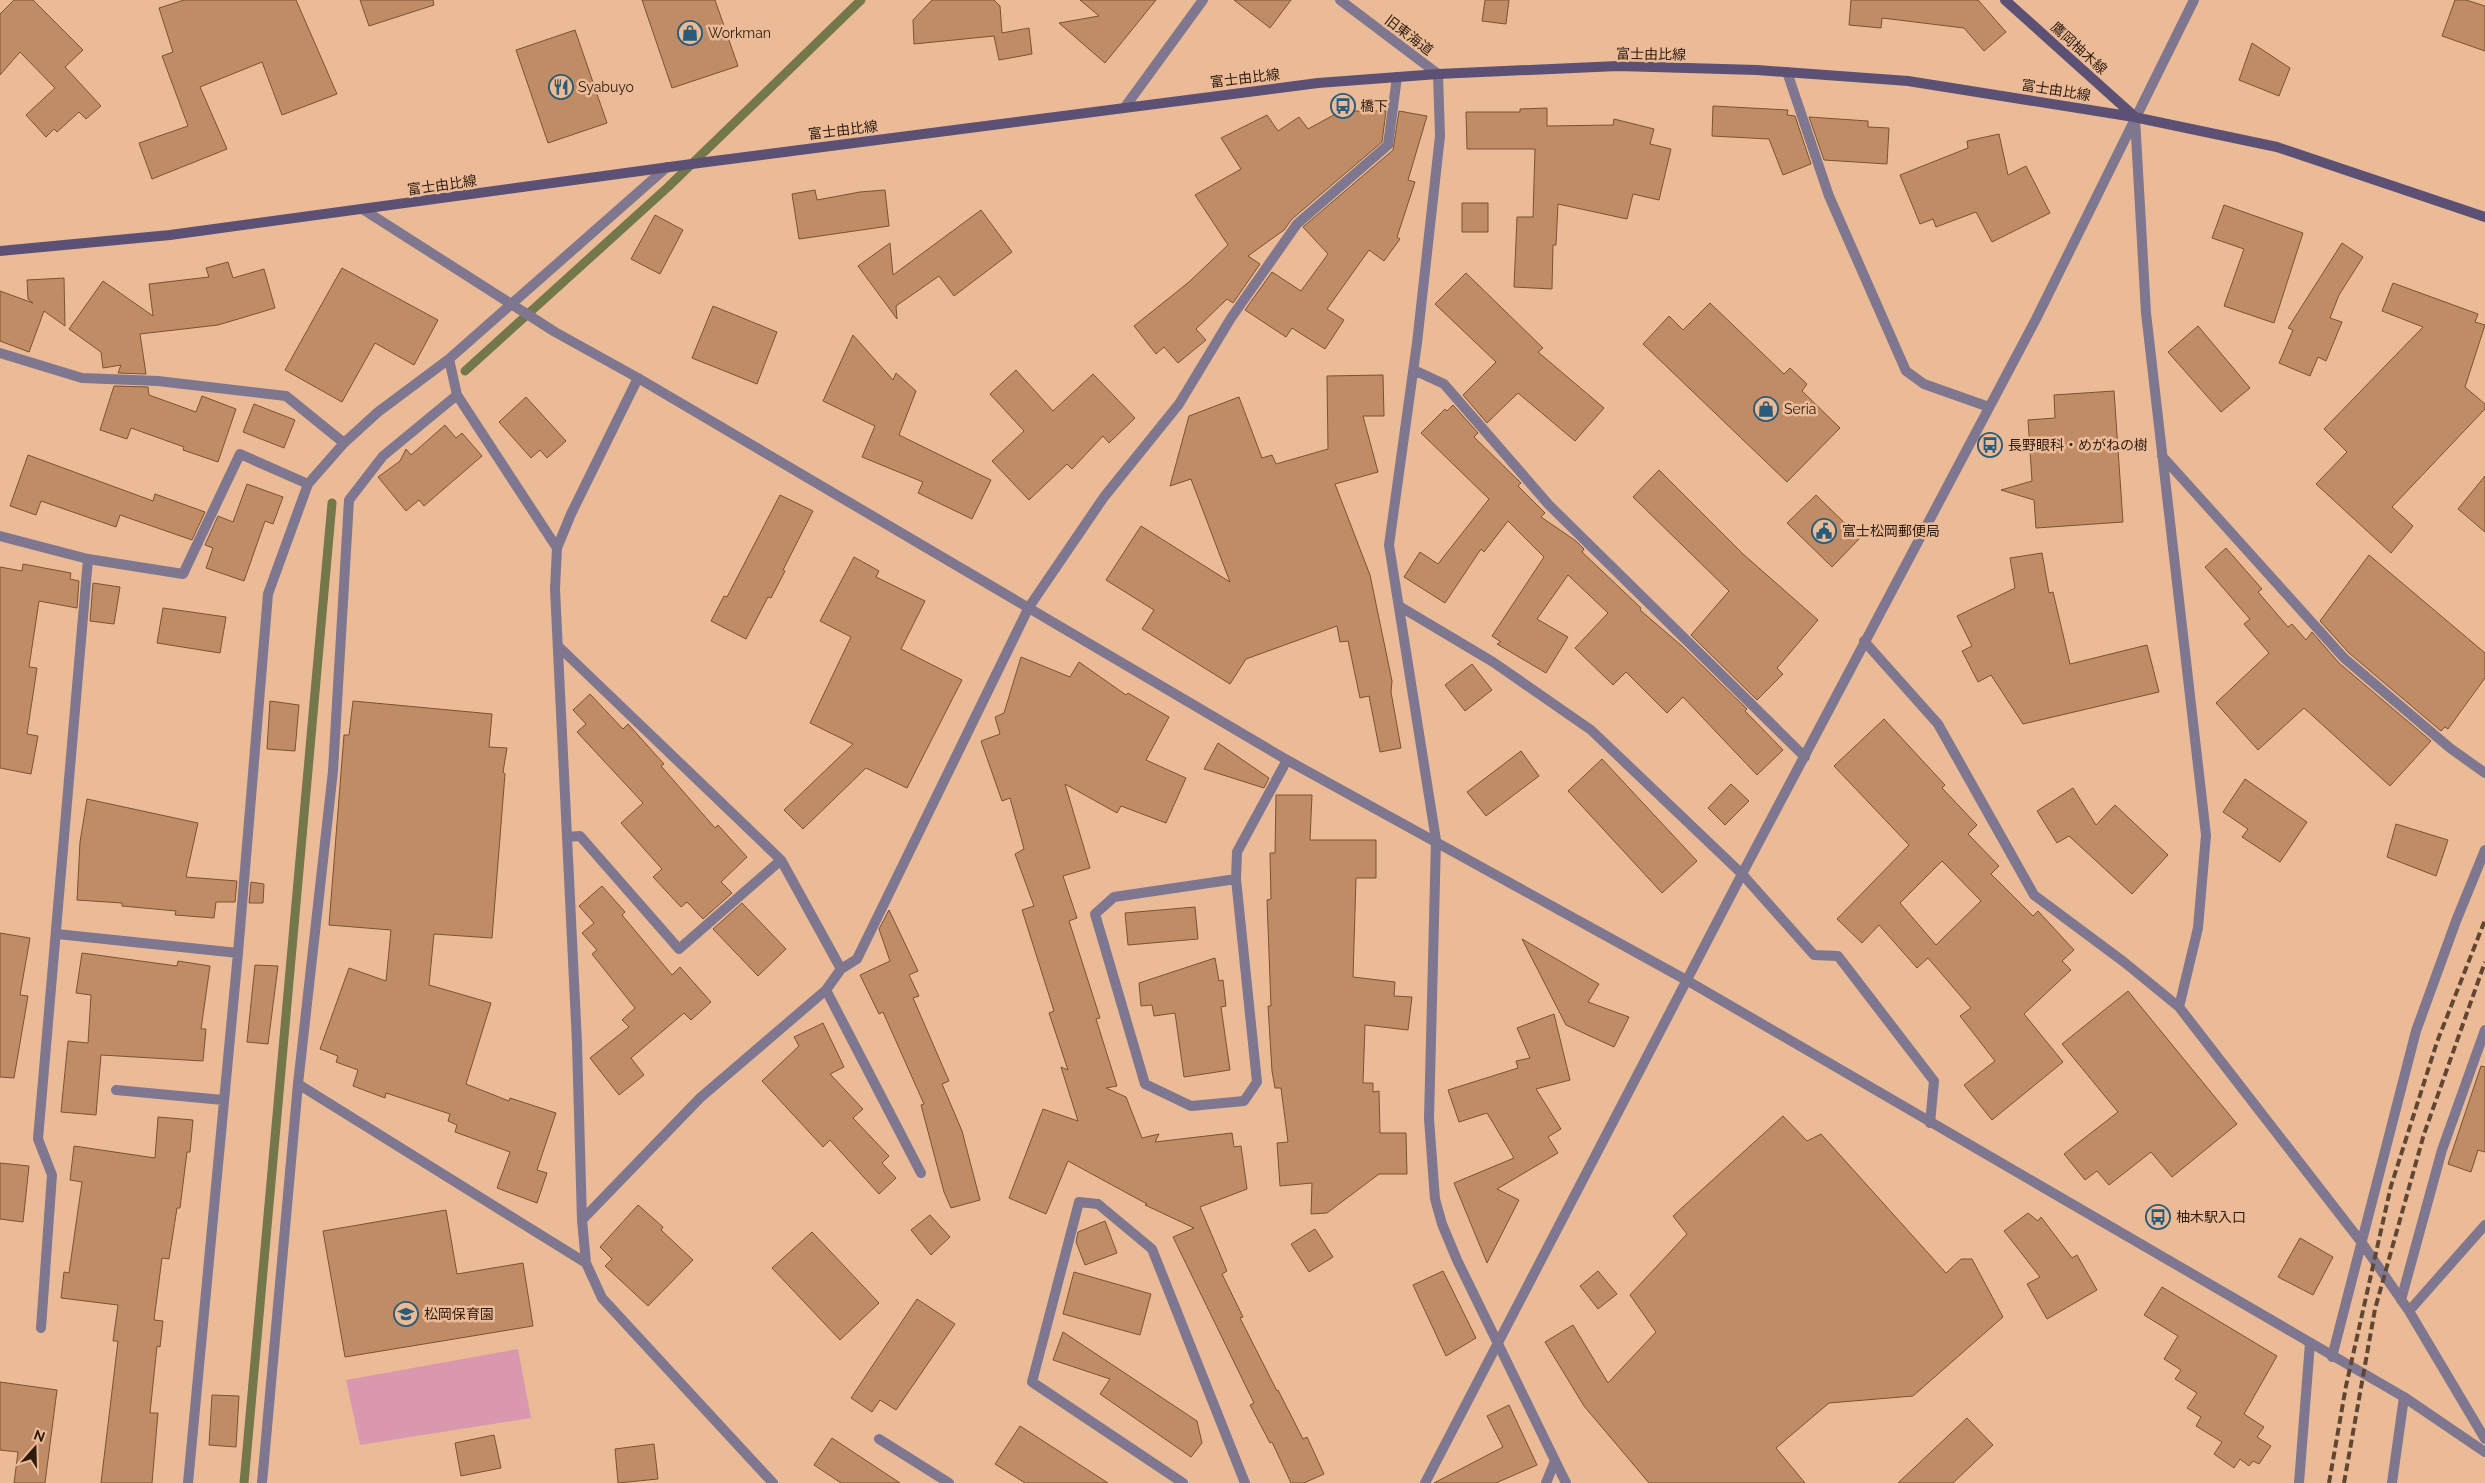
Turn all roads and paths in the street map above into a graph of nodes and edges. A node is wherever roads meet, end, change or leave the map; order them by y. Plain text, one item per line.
1 (1203, 0) edge
2 (1340, 0) edge
3 (2005, 0) edge
4 (2194, 0) edge
5 (1787, 72) junction
6 (1438, 74) junction
7 (1396, 77) junction
8 (1125, 107) junction
9 (2134, 117) junction
10 (667, 168) junction
11 (364, 210) junction
12 (2485, 217) edge
13 (0, 252) edge
14 (514, 304) junction
15 (0, 353) edge
16 (448, 359) junction
17 (1414, 370) junction
18 (638, 378) junction
19 (457, 396) junction
20 (1989, 407) junction
21 (344, 443) junction
22 (2162, 456) junction
23 (308, 484) junction
24 (0, 536) edge
25 (558, 548) junction
26 (88, 559) junction
27 (1399, 606) junction
28 (1029, 607) junction
29 (1864, 641) junction
30 (558, 646) junction
31 (1805, 757) junction
32 (1287, 760) junction
33 (2485, 772) edge
34 (567, 837) junction
35 (1436, 840) junction
36 (2485, 850) edge
37 (781, 860) junction
38 (1742, 874) junction
39 (1236, 879) junction
40 (57, 934) junction
41 (238, 953) junction
42 (841, 969) junction
43 (1688, 981) junction
44 (826, 990) junction
45 (2178, 1007) junction
46 (2485, 1030) edge
47 (298, 1084) junction
48 (116, 1090) dead end
49 (223, 1100) junction
50 (1930, 1123) junction
51 (921, 1173) dead end
52 (582, 1220) junction
53 (2485, 1225) edge
54 (2362, 1242) junction
55 (586, 1263) junction
56 (2400, 1300) junction
57 (2409, 1311) junction
58 (42, 1328) dead end
59 (2310, 1343) junction
60 (1497, 1345) junction
61 (2332, 1357) junction
62 (2404, 1397) junction
63 (878, 1439) dead end
64 (2485, 1439) edge
65 (2485, 1452) edge
66 (1555, 1461) junction
67 (188, 1483) edge
68 (262, 1483) edge
69 (773, 1483) edge
70 (949, 1483) edge
71 (1183, 1483) edge
72 (1245, 1483) edge
73 (1425, 1483) edge
74 (1546, 1483) edge
75 (1566, 1483) edge
76 (2299, 1483) edge
77 (2392, 1483) edge

1 - 8 street
2 - 6 street, 旧東海道
3 - 9 main road, 鷹岡柚木線
4 - 9 street
5 - 6 main road, 富士由比線
5 - 9 main road, 富士由比線
5 - 20 street
6 - 7 main road, 富士由比線
6 - 17 street
7 - 8 main road, 富士由比線
7 - 28 street
8 - 10 main road, 富士由比線
9 - 12 main road, 富士由比線
9 - 20 street
9 - 22 street
10 - 11 main road, 富士由比線
10 - 14 street
11 - 13 main road, 富士由比線
11 - 14 street
14 - 16 street
14 - 18 street
15 - 21 street
16 - 19 street
16 - 21 street
17 - 27 street
17 - 31 street
18 - 25 street
18 - 28 street
19 - 25 street
19 - 47 street
20 - 29 street
21 - 23 street
22 - 33 street
22 - 45 street
23 - 26 street
23 - 41 street
24 - 26 street
25 - 30 street
26 - 40 street
27 - 35 street
27 - 38 street
28 - 32 street
28 - 42 street
29 - 31 street
29 - 45 street
30 - 34 street
30 - 37 street
31 - 38 street
32 - 35 street
32 - 39 street
34 - 37 street
34 - 52 street
35 - 43 street
35 - 60 street
36 - 54 street
37 - 42 street
38 - 43 street
38 - 50 street
39 - 39 street
40 - 41 street
40 - 58 street
41 - 49 street
42 - 44 street
43 - 50 street
43 - 60 street
44 - 51 street
44 - 52 street
45 - 54 street
46 - 56 street
47 - 55 street
47 - 68 street
48 - 49 street
49 - 67 street
50 - 59 street
52 - 55 street
53 - 57 street
54 - 56 street
54 - 61 street
55 - 69 street
56 - 57 street
57 - 64 street
59 - 61 street
59 - 76 street
60 - 66 street
60 - 73 street
61 - 62 street
62 - 65 street
62 - 77 street
63 - 70 street
66 - 74 street
66 - 75 street
71 - 72 street

